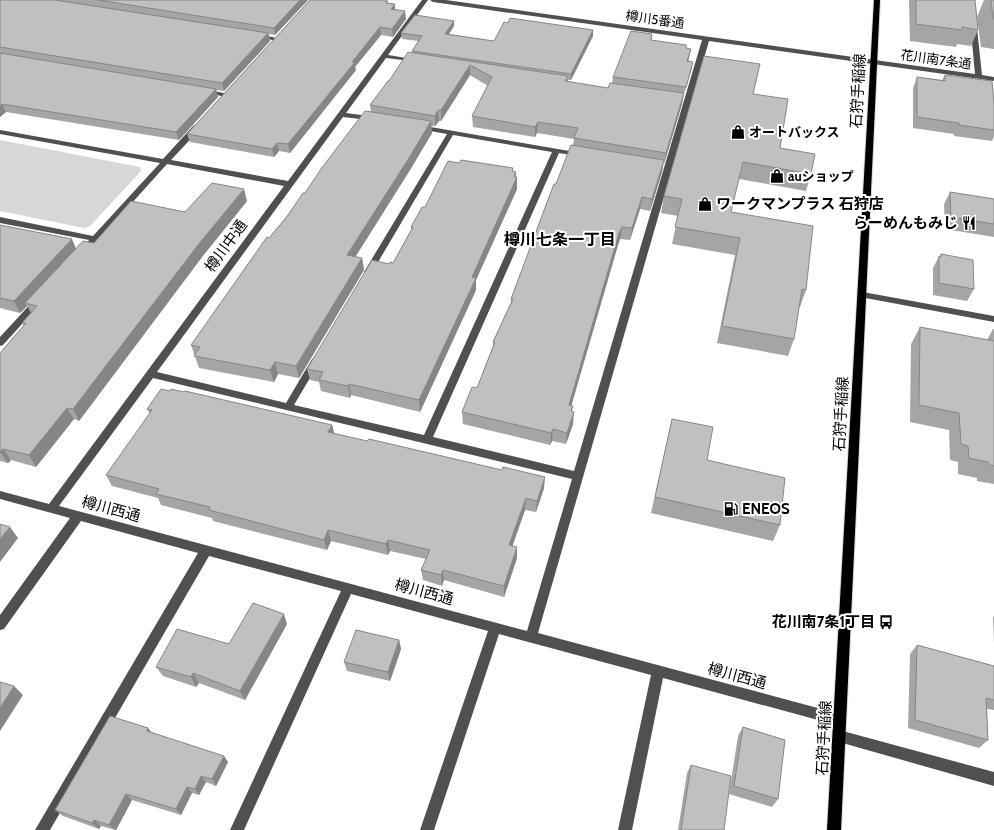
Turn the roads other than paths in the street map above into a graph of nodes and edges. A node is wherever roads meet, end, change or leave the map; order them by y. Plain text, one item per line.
1 (425, 0) edge
2 (433, 0) edge
3 (877, 0) edge
4 (971, 0) edge
5 (246, 34) edge
6 (277, 39) edge
7 (706, 39) junction
8 (384, 56) junction
9 (422, 62) edge
10 (875, 62) junction
11 (979, 77) junction
12 (994, 79) edge
13 (195, 89) edge
14 (226, 95) edge
15 (341, 114) junction
16 (380, 120) edge
17 (200, 123) edge
18 (412, 126) edge
19 (0, 132) edge
20 (451, 132) junction
21 (556, 151) junction
22 (586, 156) edge
23 (164, 163) junction
24 (289, 184) junction
25 (0, 220) edge
26 (94, 239) junction
27 (78, 257) edge
28 (366, 277) edge
29 (46, 292) edge
30 (862, 295) junction
31 (994, 319) edge
32 (1, 340) edge
33 (321, 352) edge
34 (150, 374) junction
35 (288, 407) junction
36 (427, 440) junction
37 (578, 476) junction
38 (0, 495) edge
39 (51, 509) junction
40 (78, 516) junction
41 (206, 550) junction
42 (348, 588) junction
43 (0, 624) edge
44 (495, 628) junction
45 (531, 637) junction
46 (658, 671) junction
47 (840, 720) junction
48 (839, 736) junction
49 (994, 779) edge
50 (42, 830) edge
51 (237, 830) edge
52 (427, 830) edge
53 (625, 830) edge
54 (834, 830) edge

1 - 8 street, 樽川中通
2 - 7 street, 樽川5番通
3 - 10 main road, 石狩手稲線
4 - 11 street
5 - 6 street
7 - 10 street, 樽川5番通
7 - 37 street
8 - 9 street
8 - 15 street, 樽川中通
10 - 11 street, 花川南7条通
10 - 30 main road, 石狩手稲線
11 - 12 street, 花川南7条通
13 - 14 street
15 - 16 street
15 - 24 street, 樽川中通
17 - 23 street
18 - 20 street
19 - 23 street
20 - 21 street
20 - 28 street
21 - 22 street
21 - 36 street
23 - 24 street
23 - 26 street
24 - 34 street, 樽川中通
25 - 26 street
26 - 27 street
29 - 32 street
30 - 31 street
30 - 47 main road, 石狩手稲線
33 - 35 street
34 - 35 street
34 - 39 street, 樽川中通
35 - 36 street
36 - 37 street
37 - 45 street
38 - 39 street, 樽川西通
39 - 40 street, 樽川西通
40 - 41 street, 樽川西通
40 - 43 street
41 - 42 street, 樽川西通
41 - 50 street
42 - 44 street, 樽川西通
42 - 51 street
44 - 45 street, 樽川西通
44 - 52 street
45 - 46 street, 樽川西通
46 - 47 street, 樽川西通
46 - 53 street
47 - 48 main road, 石狩手稲線
48 - 49 street
48 - 54 main road, 石狩手稲線

